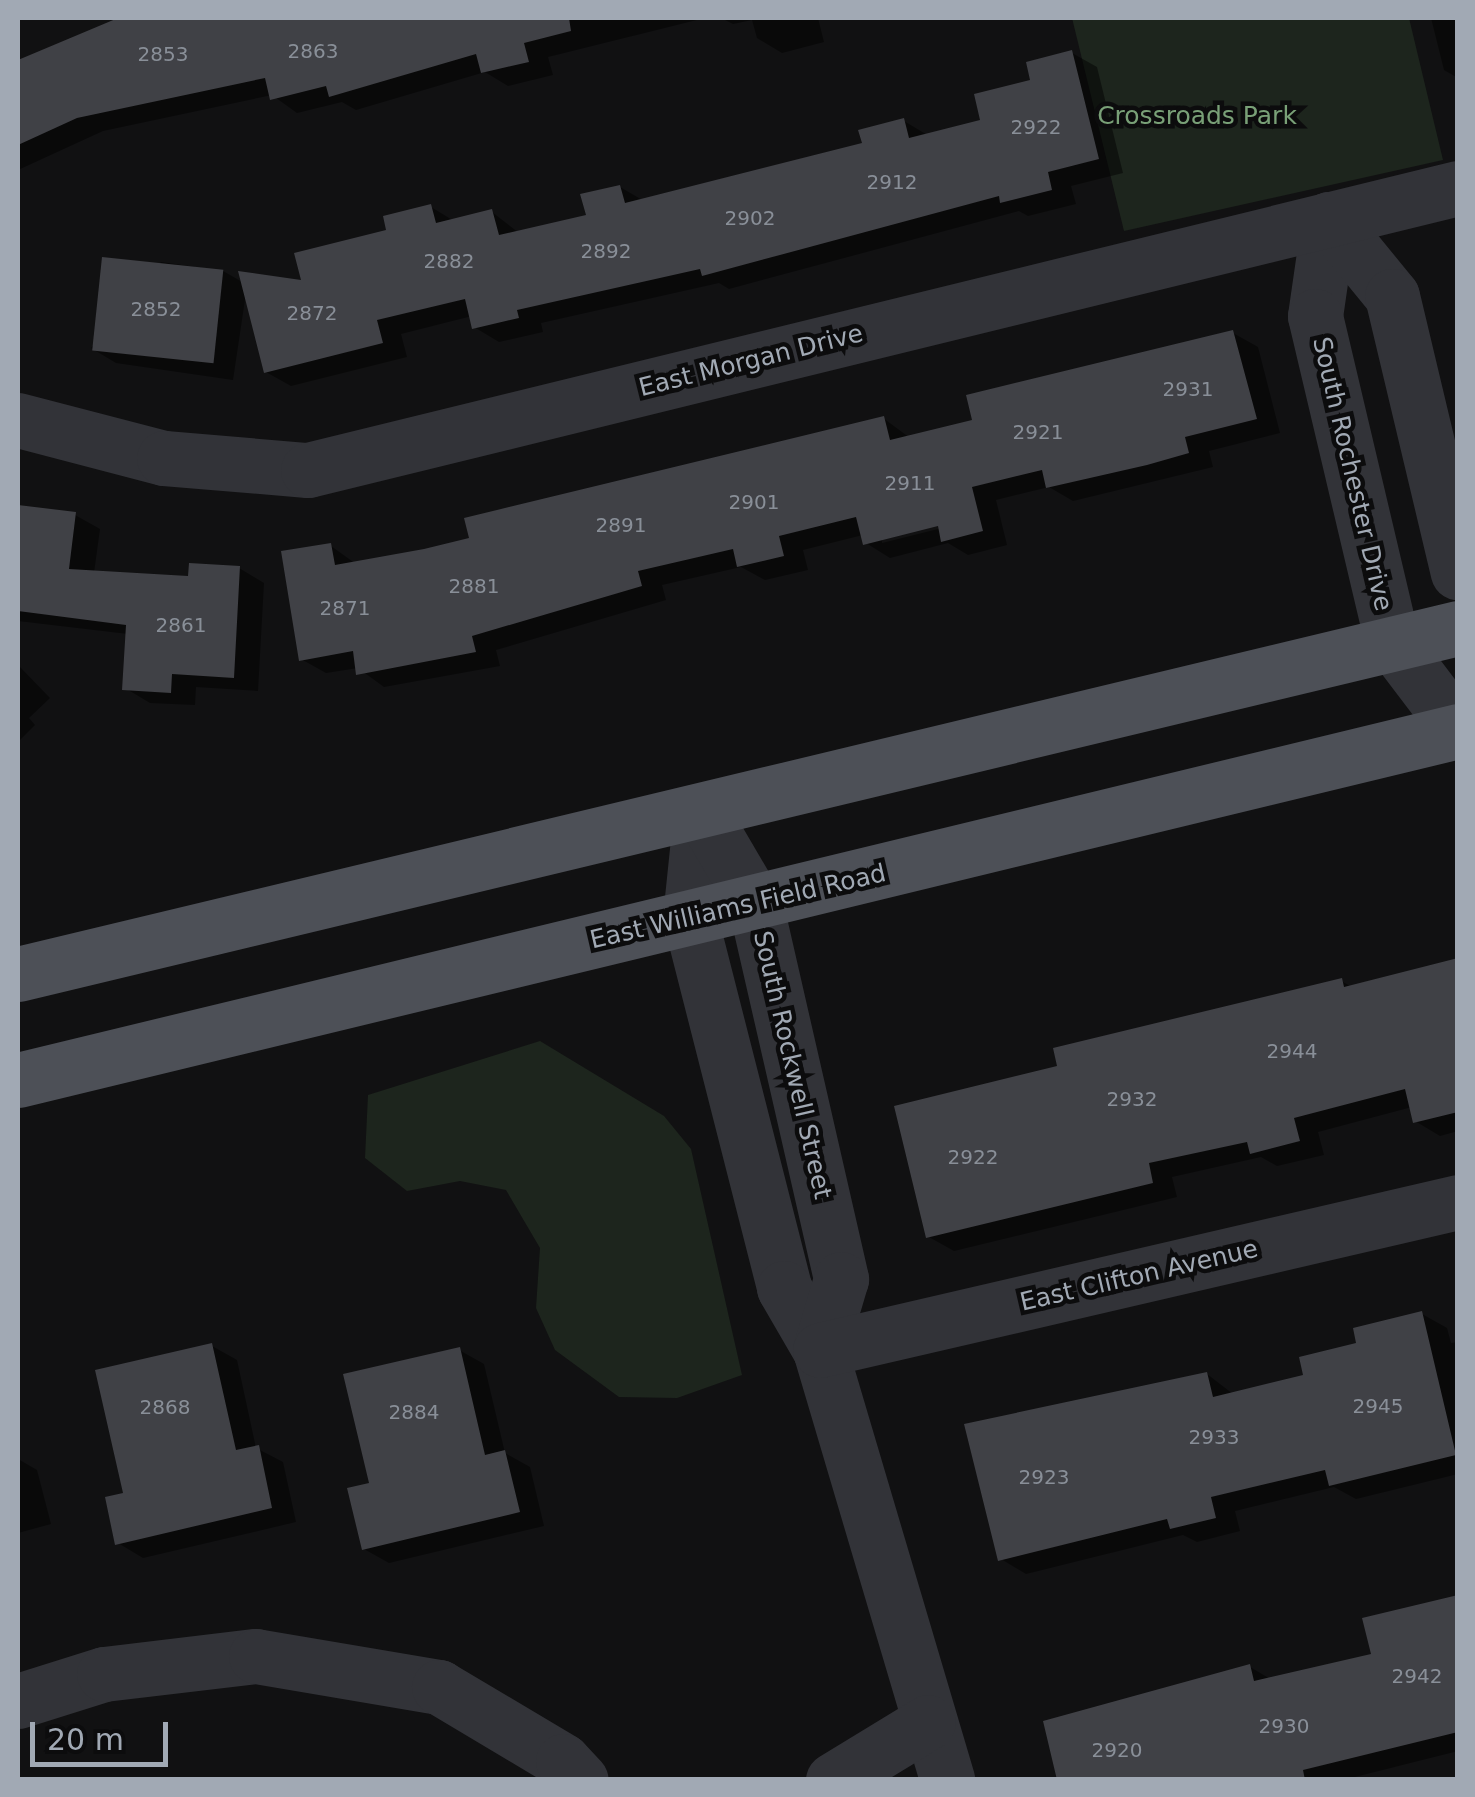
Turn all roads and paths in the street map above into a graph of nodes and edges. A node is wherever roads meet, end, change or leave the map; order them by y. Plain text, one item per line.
1 (1458, 188) edge
2 (1329, 219) junction
3 (29, 425) edge
4 (1458, 572) edge
5 (1458, 628) edge
6 (1392, 642) junction
7 (1458, 731) edge
8 (701, 811) junction
9 (756, 903) junction
10 (690, 918) junction
11 (18, 974) edge
12 (18, 1080) edge
13 (1458, 1202) edge
14 (820, 1350) junction
15 (18, 1701) edge
16 (928, 1722) junction
17 (581, 1780) edge
18 (832, 1780) edge
19 (947, 1780) edge

1 - 2 street, East Morgan Drive
2 - 3 street, East Morgan Drive
2 - 4 street
2 - 6 street, South Rochester Drive
5 - 6 main road
6 - 7 street, South Rochester Drive
6 - 8 main road
7 - 9 main road, East Williams Field Road
8 - 9 street, South Rockwell Street
8 - 10 street
8 - 11 main road
9 - 10 main road, East Williams Field Road
9 - 14 street, South Rockwell Street
10 - 12 main road, East Williams Field Road
10 - 14 street
13 - 14 street, East Clifton Avenue
14 - 16 street
15 - 17 street
16 - 18 street
16 - 19 street

